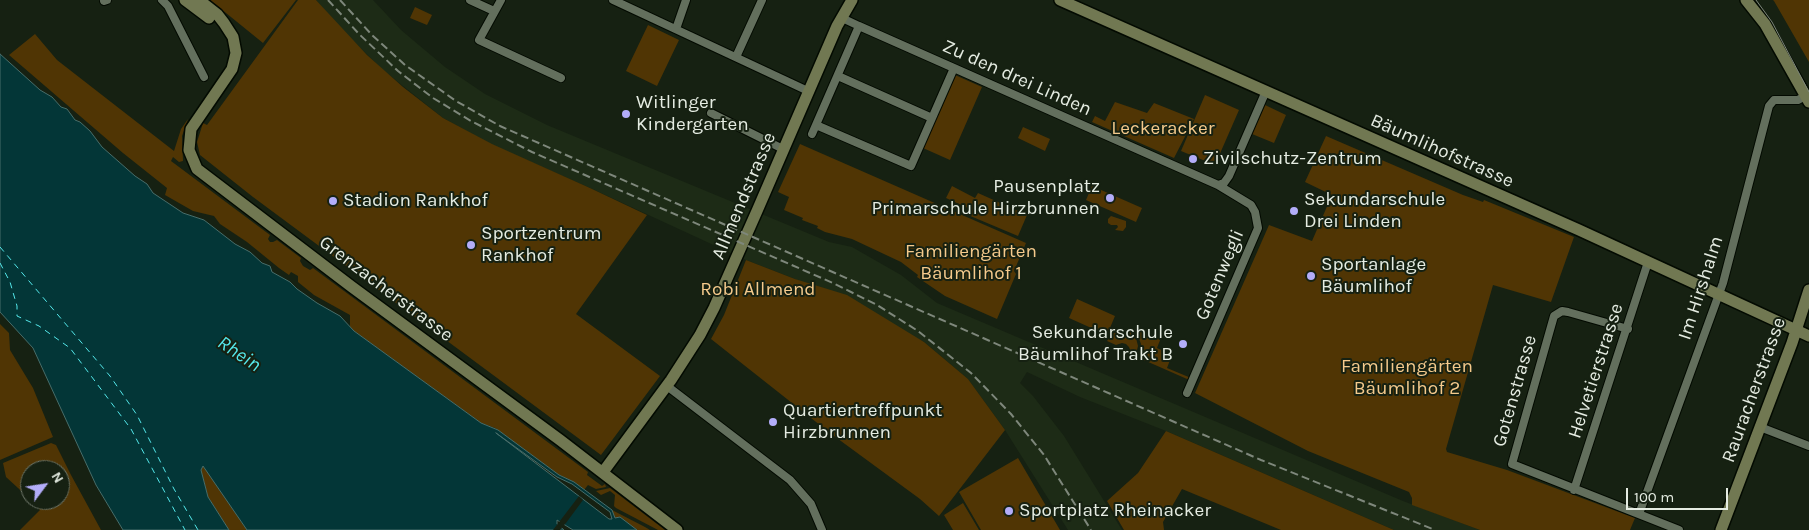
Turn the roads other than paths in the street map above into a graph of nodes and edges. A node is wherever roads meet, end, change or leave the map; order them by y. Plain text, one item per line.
1 (162, 0) edge
2 (185, 0) edge
3 (199, 0) edge
4 (470, 0) edge
5 (501, 0) edge
6 (613, 0) edge
7 (686, 0) edge
8 (762, 0) edge
9 (852, 0) edge
10 (1060, 0) edge
11 (1746, 0) edge
12 (494, 11) junction
13 (842, 18) junction
14 (859, 26) junction
15 (676, 29) junction
16 (230, 31) junction
17 (736, 57) junction
18 (954, 68) junction
19 (838, 76) junction
20 (204, 77) dead end
21 (561, 78) dead end
22 (808, 91) junction
23 (1266, 91) junction
24 (1807, 99) edge
25 (710, 113) dead end
26 (932, 118) junction
27 (816, 125) junction
28 (812, 134) dead end
29 (783, 149) junction
30 (1218, 185) junction
31 (1648, 262) junction
32 (1809, 290) edge
33 (1719, 294) junction
34 (1628, 329) junction
35 (1796, 330) junction
36 (1809, 336) edge
37 (667, 386) junction
38 (1187, 393) dead end
39 (1760, 427) junction
40 (1809, 446) edge
41 (603, 472) junction
42 (1574, 490) junction
43 (1639, 514) junction
44 (677, 530) edge
45 (822, 530) edge
46 (1679, 530) edge
47 (1720, 530) edge

1 - 20 street
2 - 16 main road
3 - 16 main road, Grenzacherstrasse
4 - 12 street
5 - 12 street
6 - 15 street
7 - 15 street
8 - 17 street
9 - 13 main road, Allmendstrasse
10 - 23 main road, Bäumlihofstrasse
11 - 24 main road
12 - 21 street
13 - 14 street, Zu den drei Linden
13 - 22 main road, Allmendstrasse
14 - 18 street, Zu den drei Linden
14 - 19 street
15 - 17 street
16 - 41 main road, Grenzacherstrasse
17 - 22 street
18 - 26 street
18 - 30 street, Zu den drei Linden
19 - 26 street
19 - 27 street
22 - 29 main road, Allmendstrasse
23 - 30 street
23 - 31 main road, Bäumlihofstrasse
24 - 33 street, Im Hirshalm
25 - 29 street
26 - 27 street
27 - 28 street
29 - 37 main road, Allmendstrasse
30 - 38 street, Gotenwegli
31 - 33 main road, Bäumlihofstrasse
31 - 34 street, Helvetierstrasse
32 - 35 main road, Rauracherstrasse
33 - 35 main road, Bäumlihofstrasse
33 - 43 street, Im Hirshalm
34 - 42 street, Helvetierstrasse
34 - 42 street, Gotenstrasse
35 - 36 main road, Bäumlihofstrasse
35 - 39 main road, Rauracherstrasse
37 - 41 main road, Allmendstrasse
37 - 45 street
39 - 40 street
39 - 47 main road, Rauracherstrasse
41 - 44 main road, Grenzacherstrasse
42 - 43 street, Gotenstrasse
43 - 46 street, Gotenstrasse

